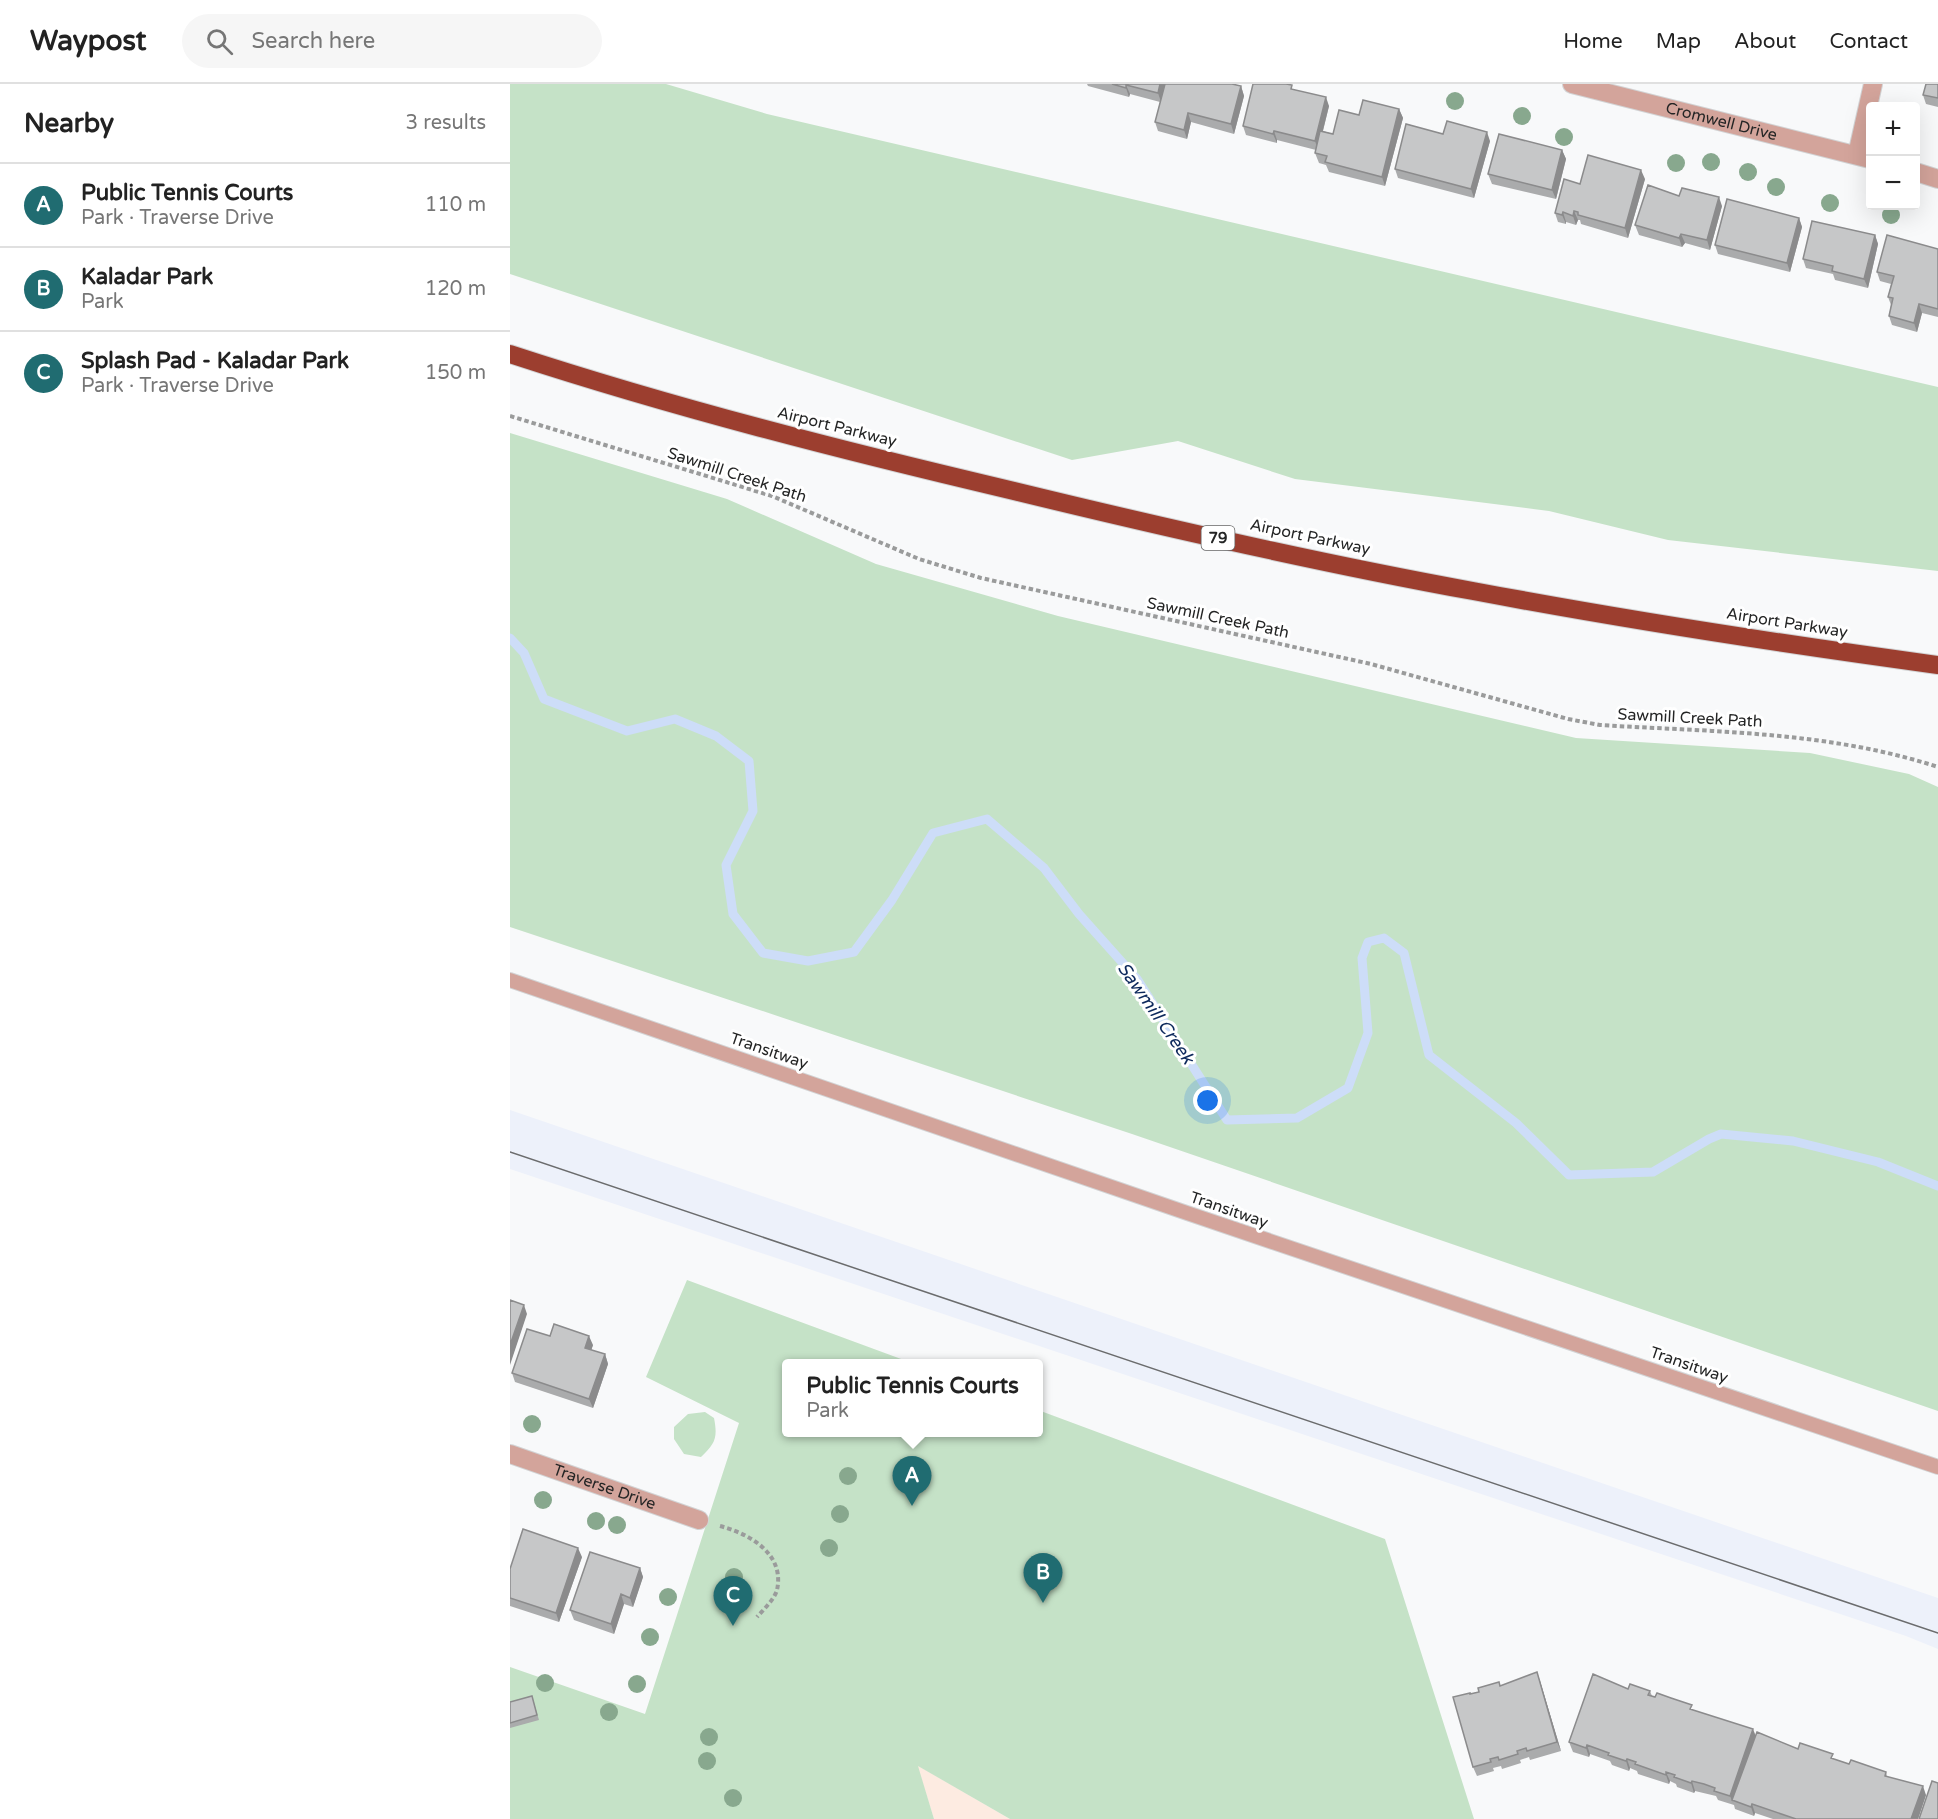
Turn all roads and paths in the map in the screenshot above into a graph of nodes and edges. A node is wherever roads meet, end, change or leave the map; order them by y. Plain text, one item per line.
1 (1572, 84) edge
2 (1873, 84) edge
3 (1864, 157) edge
4 (1920, 173) edge
5 (1938, 179) edge
6 (510, 354) edge
7 (510, 416) edge
8 (1938, 665) edge
9 (1938, 767) edge
10 (510, 980) edge
11 (510, 1454) edge
12 (1938, 1467) edge
13 (699, 1520) joint
14 (757, 1617) dead end

1 - 3 street, Cromwell Drive
2 - 3 street
4 - 5 street
6 - 8 highway, Airport Parkway / 79
7 - 9 path, Sawmill Creek Path
10 - 12 lane, Transitway
11 - 13 street, Traverse Drive
13 - 14 path

